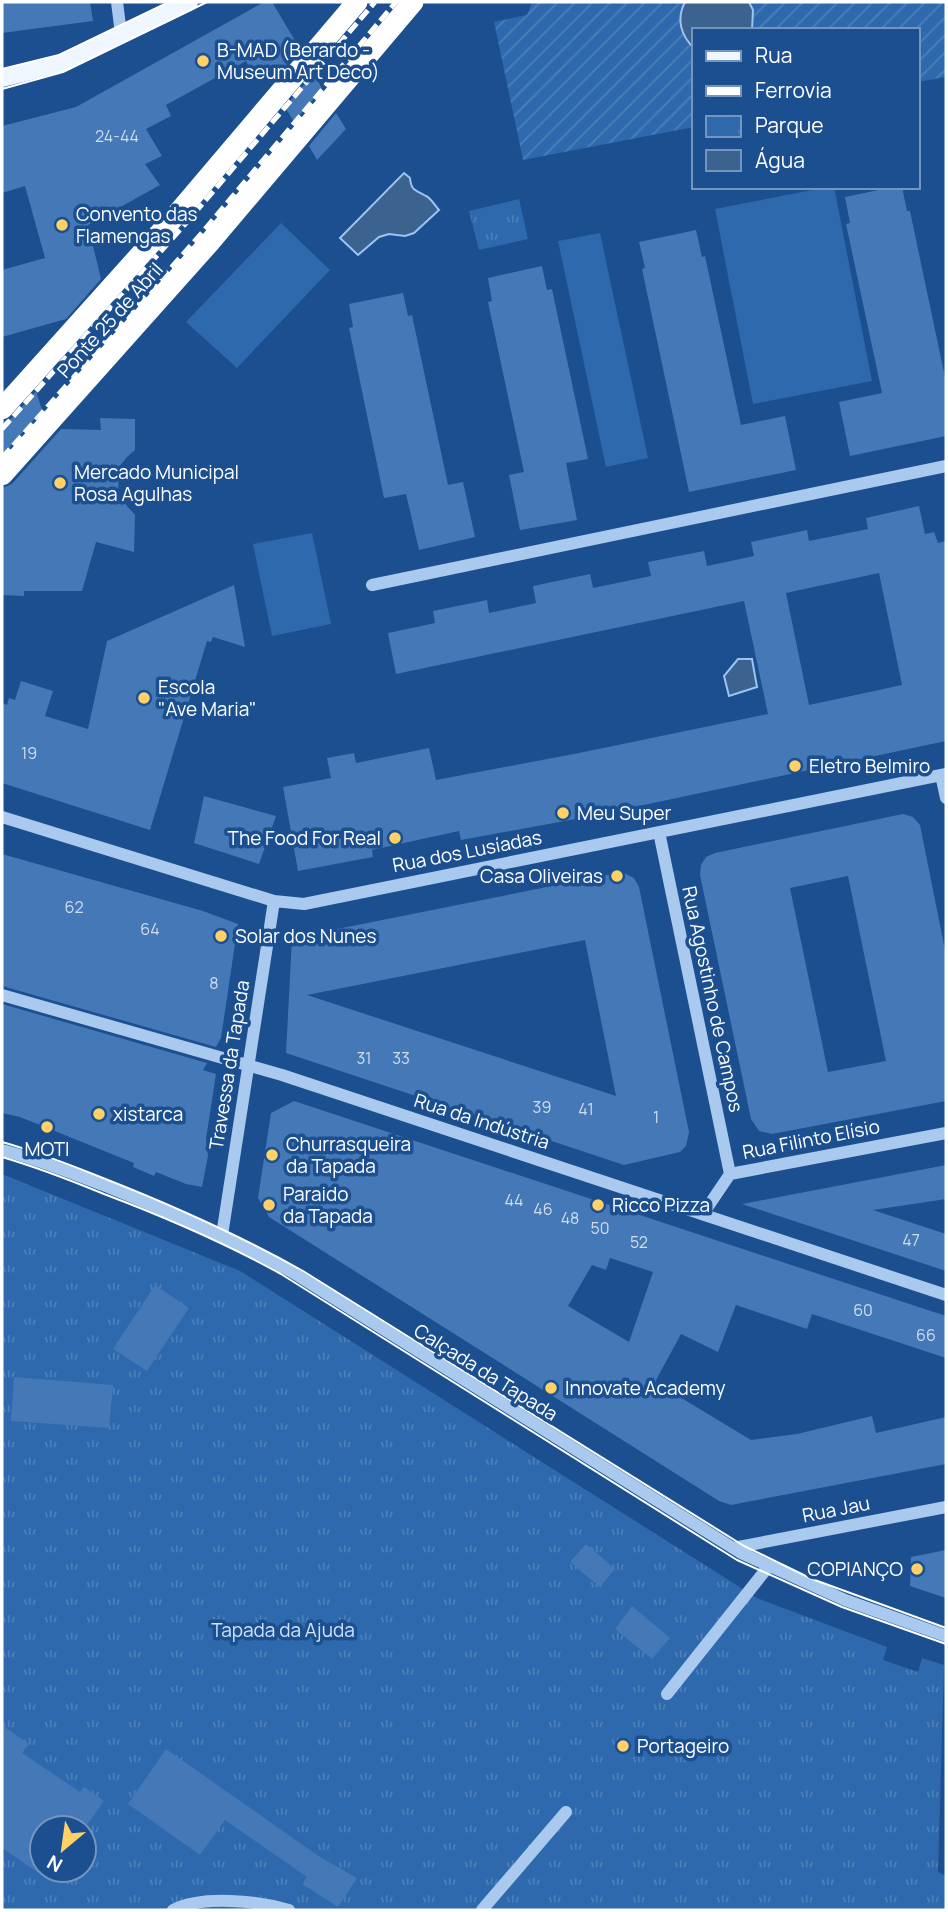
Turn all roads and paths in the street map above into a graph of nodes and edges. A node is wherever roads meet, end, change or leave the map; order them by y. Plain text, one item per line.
1 (117, 2) edge
2 (189, 2) edge
3 (357, 2) edge
4 (413, 2) edge
5 (121, 34) junction
6 (2, 78) edge
7 (2, 409) edge
8 (946, 466) edge
9 (2, 475) edge
10 (372, 584) dead end
11 (944, 774) edge
12 (946, 799) edge
13 (2, 817) edge
14 (659, 832) junction
15 (274, 901) junction
16 (2, 995) edge
17 (249, 1066) junction
18 (946, 1133) edge
19 (2, 1150) edge
20 (730, 1174) junction
21 (703, 1214) junction
22 (222, 1235) junction
23 (946, 1294) edge
24 (946, 1507) edge
25 (733, 1548) junction
26 (768, 1567) junction
27 (946, 1636) edge
28 (667, 1694) dead end
29 (566, 1812) dead end
30 (173, 1910) edge
31 (289, 1910) edge
32 (482, 1910) edge

1 - 5 street
2 - 5 main road
3 - 7 highway, Ponte 25 de Abril
4 - 9 highway, Ponte 25 de Abril
5 - 6 main road
8 - 10 street
11 - 12 street
11 - 14 street, Rua dos Lusíadas
13 - 15 street, Rua dos Lusíadas
14 - 15 street, Rua dos Lusíadas
14 - 20 street, Rua Agostinho de Campos
15 - 17 street, Travessa da Tapada
16 - 17 street, Rua da Indústria
17 - 21 street, Rua da Indústria
17 - 22 street, Travessa da Tapada
18 - 20 street, Rua Filinto Elísio
19 - 22 street, Calçada da Tapada
20 - 21 street, Rua Filinto Elísio
21 - 23 street, Rua da Indústria
22 - 25 street, Calçada da Tapada
24 - 25 street, Rua Jau
25 - 26 street, Calçada da Tapada
26 - 27 street, Calçada da Tapada
26 - 28 street
29 - 32 street
30 - 31 street

